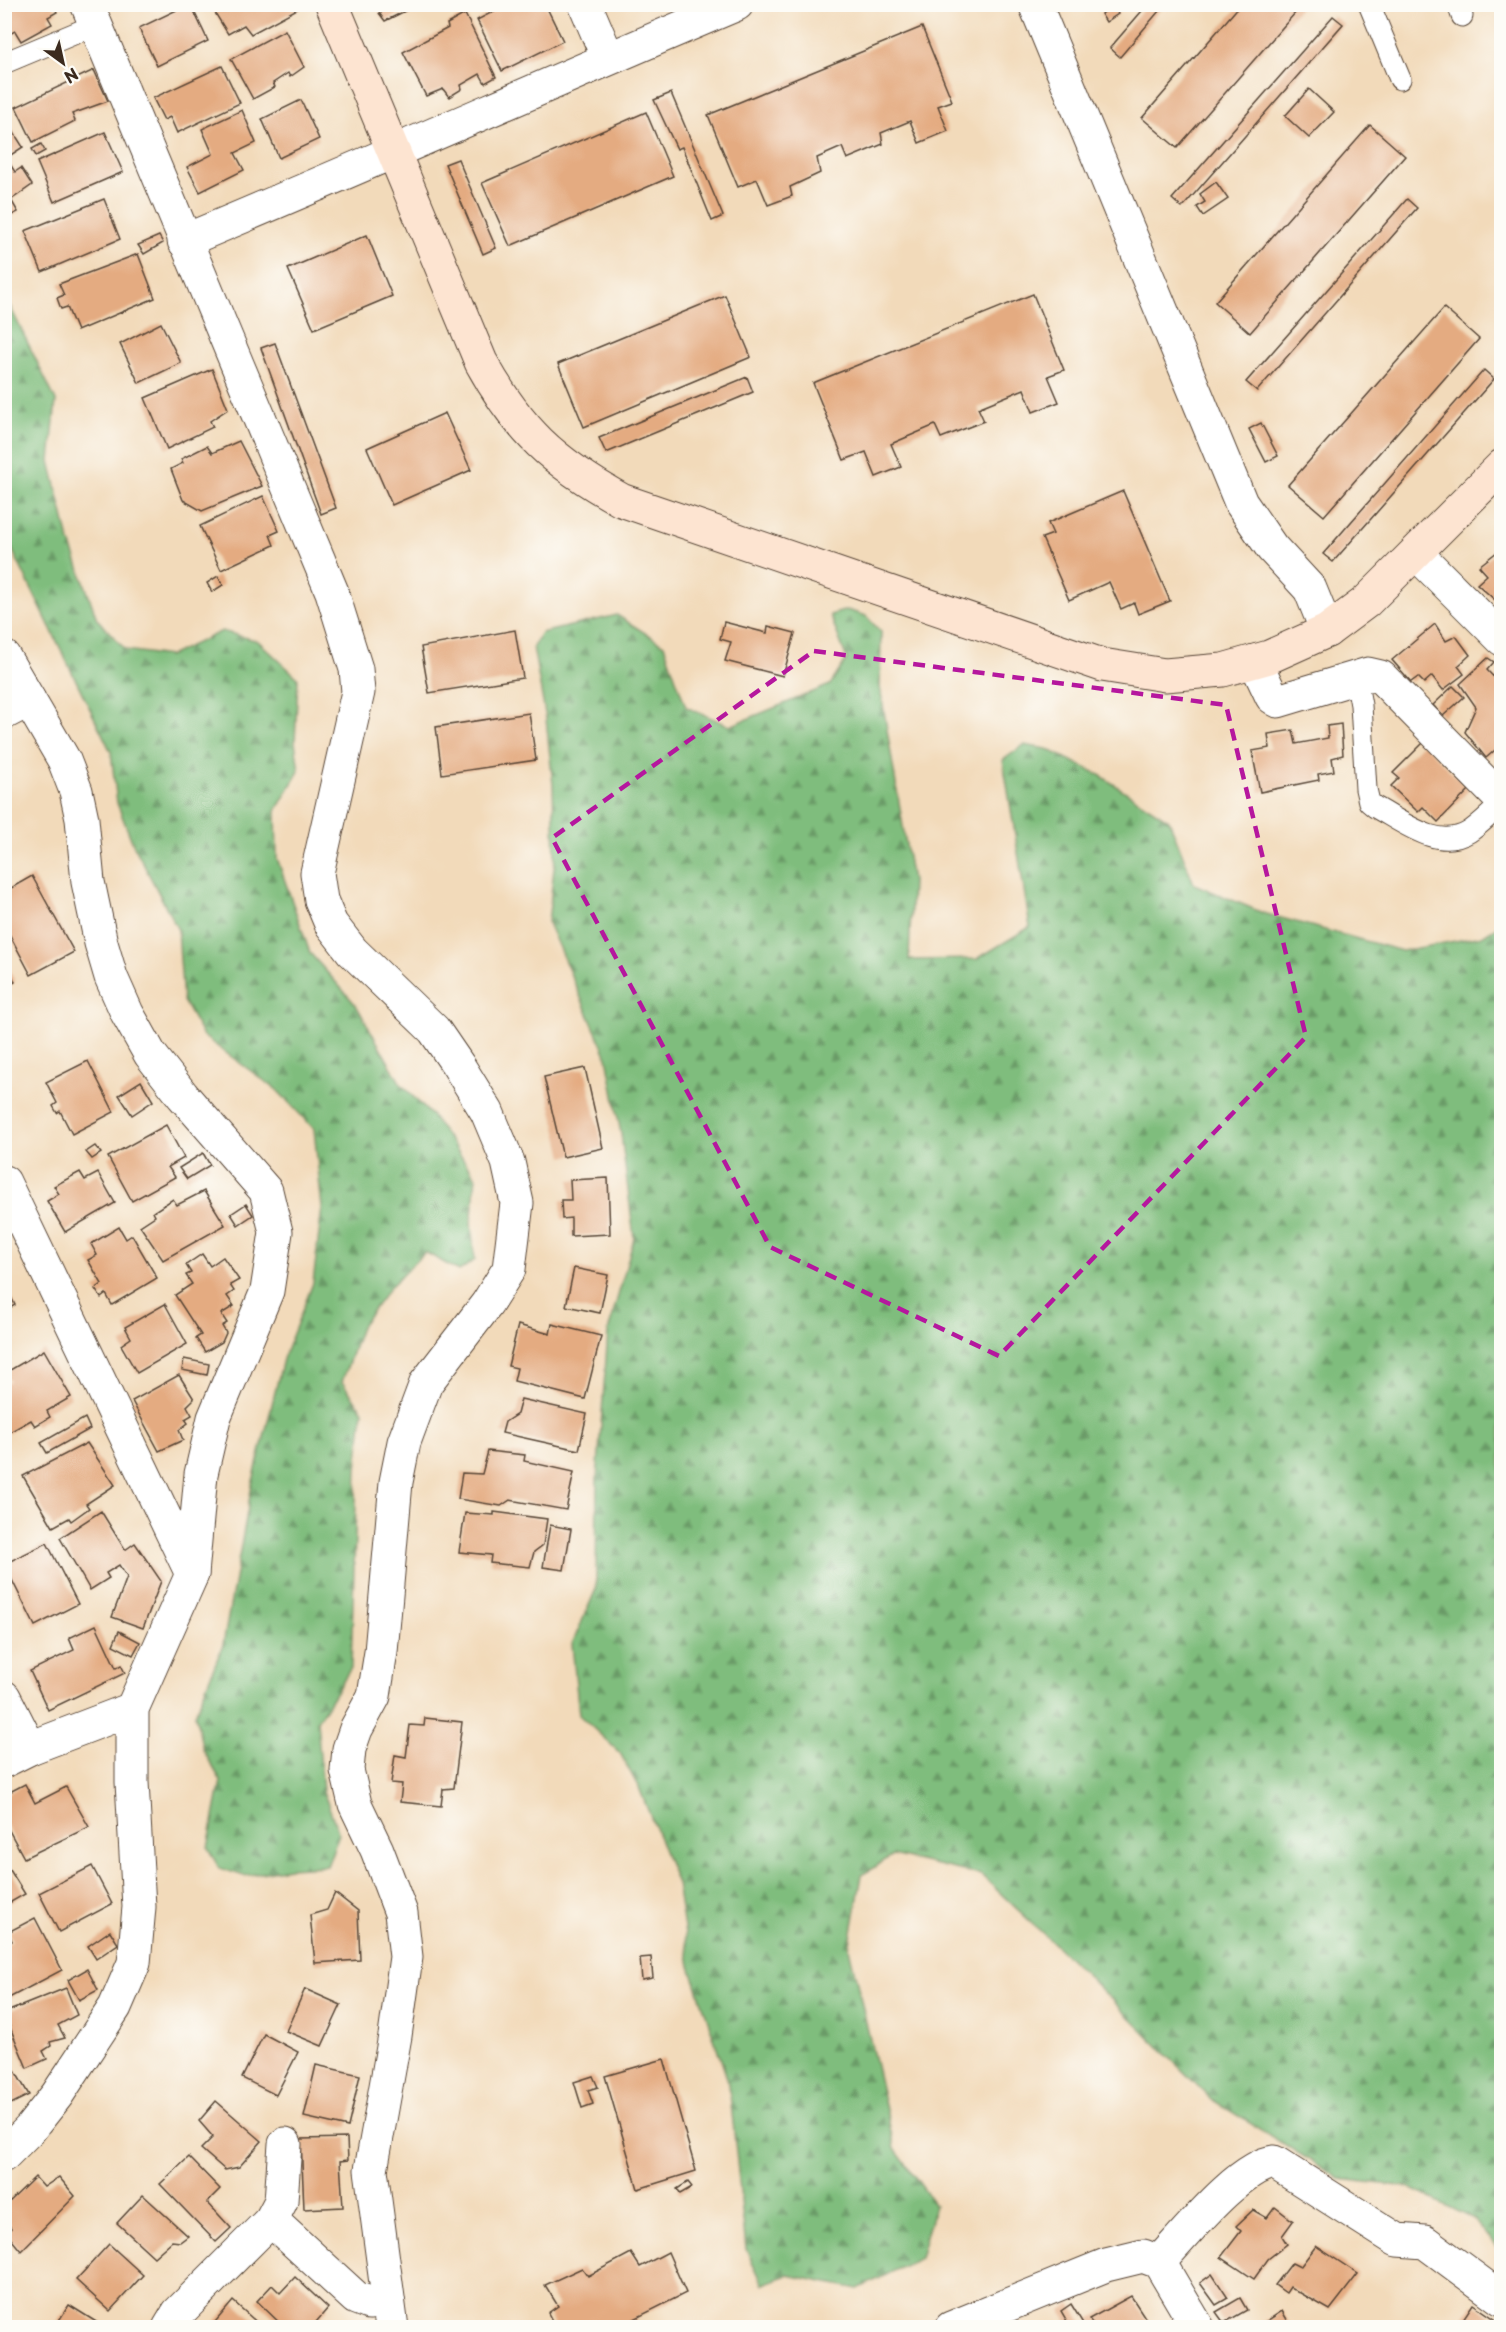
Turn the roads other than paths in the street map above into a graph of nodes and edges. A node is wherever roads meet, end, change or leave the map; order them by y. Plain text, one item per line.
1 (332, 4) edge
2 (585, 4) edge
3 (737, 4) edge
4 (1035, 4) edge
5 (1369, 4) edge
6 (91, 15) edge
7 (608, 58) junction
8 (4, 63) edge
9 (1400, 79) dead end
10 (394, 153) junction
11 (184, 241) junction
12 (1502, 466) edge
13 (1416, 553) junction
14 (1327, 631) junction
15 (1502, 639) edge
16 (4, 657) edge
17 (1255, 661) junction
18 (1356, 678) junction
19 (17, 707) edge
20 (1502, 802) edge
21 (4, 1182) edge
22 (192, 1574) junction
23 (4, 1696) edge
24 (132, 1709) junction
25 (17, 1755) edge
26 (285, 2144) dead end
27 (4, 2155) edge
28 (271, 2220) junction
29 (1160, 2262) junction
30 (1502, 2299) edge
31 (390, 2314) edge
32 (169, 2328) edge
33 (951, 2328) edge
34 (1198, 2328) edge

1 - 10 street
2 - 7 street
3 - 7 street
4 - 14 street
5 - 9 lane
6 - 8 lane
6 - 11 street
7 - 10 street
10 - 11 street
10 - 17 street
11 - 31 street
12 - 13 street
13 - 14 street
13 - 15 street
14 - 17 street
16 - 19 street
17 - 18 street
18 - 20 street
18 - 20 lane
19 - 22 street
21 - 22 street
22 - 24 street
23 - 25 street
24 - 25 street
24 - 27 street
26 - 28 street
28 - 31 street
28 - 32 street
29 - 30 street
29 - 33 street
29 - 34 street

